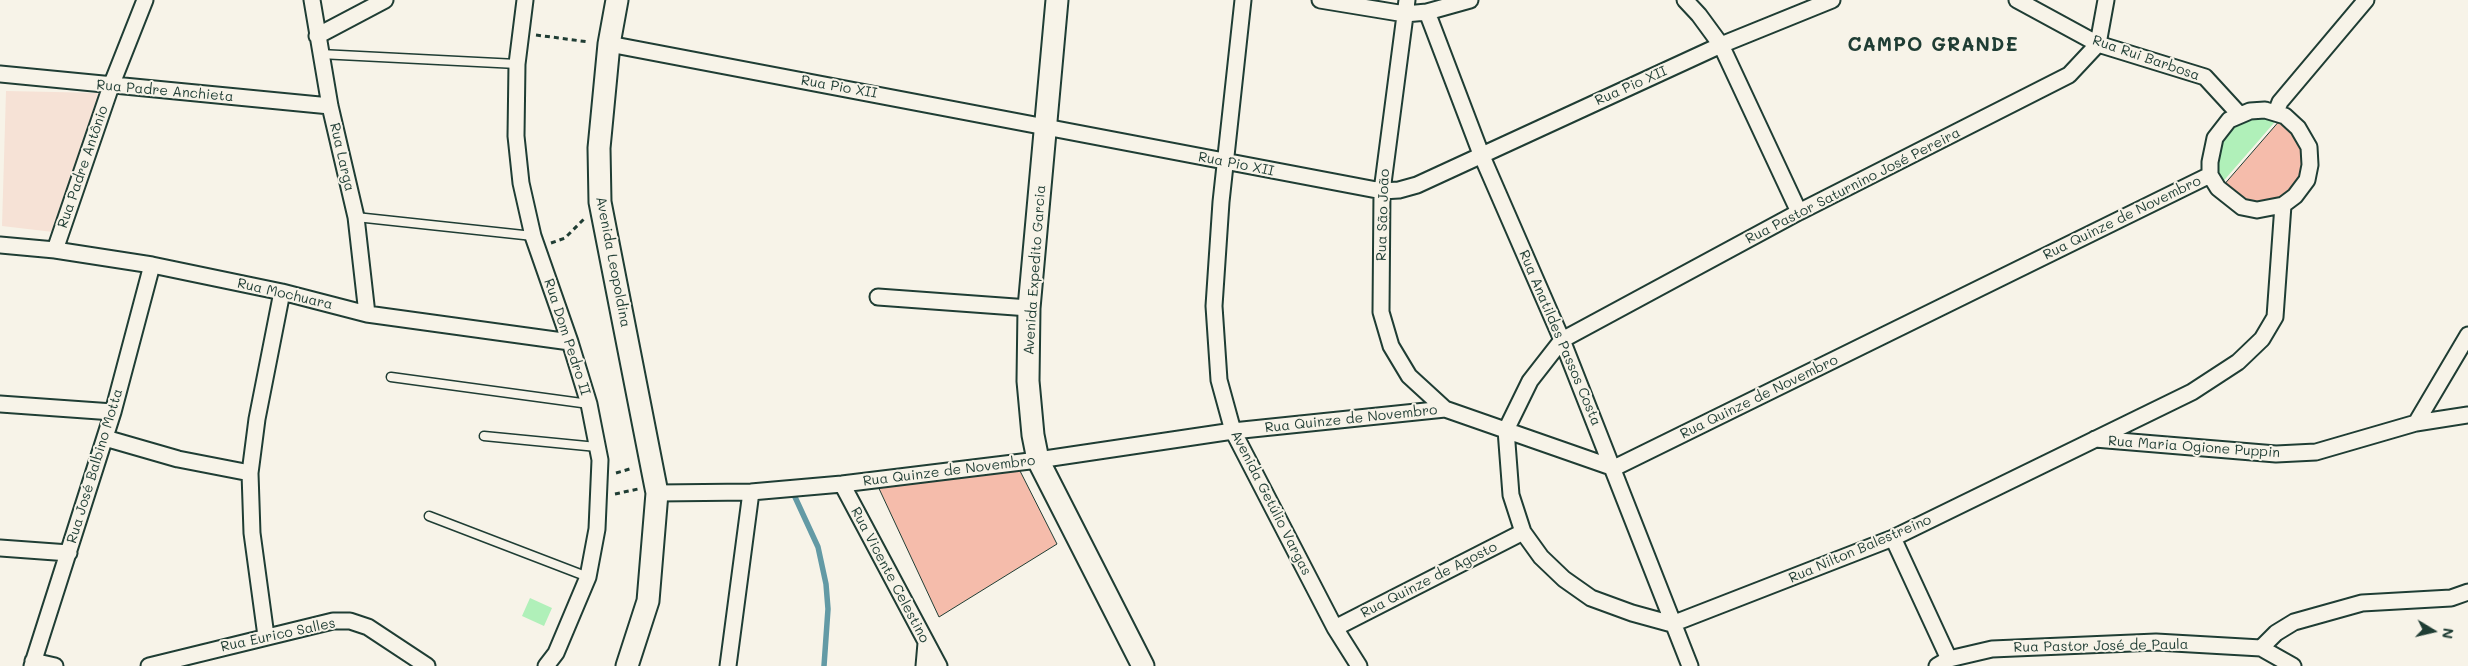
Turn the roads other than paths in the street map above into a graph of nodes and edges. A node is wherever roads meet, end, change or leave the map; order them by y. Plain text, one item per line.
1 (145, 0) edge
2 (312, 0) edge
3 (385, 0) edge
4 (524, 0) edge
5 (617, 0) edge
6 (1057, 0) edge
7 (1243, 0) edge
8 (1320, 0) edge
9 (1470, 0) edge
10 (1685, 0) edge
11 (1832, 0) edge
12 (2017, 0) edge
13 (2106, 0) edge
14 (2366, 0) edge
15 (1407, 5) edge
16 (1427, 12) junction
17 (317, 36) junction
18 (609, 44) junction
19 (2098, 44) junction
20 (1721, 45) junction
21 (320, 54) junction
22 (517, 64) junction
23 (0, 74) edge
24 (110, 86) junction
25 (330, 106) junction
26 (2276, 112) junction
27 (2238, 114) junction
28 (1046, 125) junction
29 (1481, 154) junction
30 (1226, 162) junction
31 (2210, 176) junction
32 (1382, 191) junction
33 (2283, 205) junction
34 (1799, 212) junction
35 (356, 217) junction
36 (535, 242) junction
37 (0, 245) edge
38 (55, 250) junction
39 (152, 265) junction
40 (282, 292) junction
41 (878, 297) dead end
42 (1029, 308) junction
43 (367, 314) junction
44 (2468, 335) edge
45 (1562, 340) junction
46 (570, 342) junction
47 (391, 377) dead end
48 (0, 404) edge
49 (589, 404) junction
50 (1445, 410) junction
51 (113, 412) junction
52 (2468, 415) edge
53 (2416, 423) junction
54 (1506, 430) junction
55 (1233, 431) junction
56 (484, 436) dead end
57 (105, 438) junction
58 (2095, 439) junction
59 (597, 446) junction
60 (1038, 460) junction
61 (1614, 468) junction
62 (250, 473) junction
63 (656, 482) junction
64 (842, 484) junction
65 (751, 492) junction
66 (430, 516) dead end
67 (1523, 532) junction
68 (1893, 538) junction
69 (0, 548) edge
70 (69, 553) junction
71 (588, 577) junction
72 (2468, 592) edge
73 (1672, 624) junction
74 (1334, 628) junction
75 (266, 636) junction
76 (926, 643) junction
77 (2261, 648) junction
78 (1943, 662) edge
79 (32, 664) edge
80 (55, 666) edge
81 (149, 666) edge
82 (427, 666) edge
83 (546, 666) edge
84 (627, 666) edge
85 (728, 666) edge
86 (924, 666) edge
87 (939, 666) edge
88 (1142, 666) edge
89 (1359, 666) edge
90 (1690, 666) edge
91 (2293, 666) edge

1 - 24 street, Rua Padre Antônio
2 - 17 street, Rua Larga
3 - 17 street
4 - 22 street, Rua Dom Pedro II
5 - 18 main road, Avenida Leopoldina
6 - 28 main road, Avenida Expedito Garcia
7 - 30 street, Avenida Getúlio Vargas
8 - 15 street
9 - 16 street
10 - 20 street
11 - 20 street, Rua Pio XII
12 - 19 street, Rua Rui Barbosa
13 - 19 street
14 - 26 street
15 - 16 street
15 - 32 street, Rua São João
16 - 29 street, Rua Anatildes Passos Costa
17 - 21 street, Rua Larga
18 - 28 street, Rua Pio XII
18 - 63 main road, Avenida Leopoldina
19 - 27 street, Rua Rui Barbosa
19 - 34 street, Rua Pastor Saturnino José Pereira
20 - 29 street, Rua Pio XII
20 - 34 street
21 - 22 lane
21 - 25 street, Rua Larga
22 - 36 street, Rua Dom Pedro II
23 - 24 street, Rua Padre Anchieta
24 - 25 street, Rua Padre Anchieta
24 - 38 street, Rua Padre Antônio
25 - 35 street, Rua Larga
26 - 27 street
26 - 33 street
27 - 31 street
28 - 30 street, Rua Pio XII
28 - 42 main road, Avenida Expedito Garcia
29 - 32 street, Rua Pio XII
29 - 45 street, Rua Anatildes Passos Costa
30 - 32 street, Rua Pio XII
30 - 55 street, Avenida Getúlio Vargas
31 - 33 street
31 - 61 street, Rua Quinze de Novembro
32 - 50 street, Rua São João
33 - 58 street, Rua Nilton Balestreino
34 - 45 street, Rua Pastor Saturnino José Pereira
35 - 36 lane
35 - 43 street, Rua Larga
36 - 46 street, Rua Dom Pedro II
37 - 38 street, Rua Mochuara
38 - 39 street, Rua Mochuara
39 - 40 street, Rua Mochuara
39 - 51 street, Rua José Balbino Motta
40 - 43 street, Rua Mochuara
40 - 62 street
41 - 42 street
42 - 60 main road, Avenida Expedito Garcia
43 - 46 street, Rua Mochuara
44 - 53 street
45 - 54 street
45 - 61 street, Rua Anatildes Passos Costa
46 - 49 street, Rua Dom Pedro II
47 - 49 lane
48 - 51 street
49 - 59 street, Rua Dom Pedro II
50 - 54 street, Rua Quinze de Novembro
50 - 55 street, Rua Quinze de Novembro
51 - 57 street, Rua José Balbino Motta
52 - 53 street, Rua Maria Ogione Puppin
53 - 58 street, Rua Maria Ogione Puppin
54 - 61 street, Rua Quinze de Novembro
54 - 67 street
55 - 60 street, Rua Quinze de Novembro
55 - 74 street, Avenida Getúlio Vargas
56 - 59 lane
57 - 62 street
57 - 70 street, Rua José Balbino Motta
58 - 68 street, Rua Nilton Balestreino
59 - 71 street, Rua Dom Pedro II
60 - 64 street, Rua Quinze de Novembro
60 - 88 main road, Avenida Expedito Garcia
61 - 73 street, Rua Anatildes Passos Costa
62 - 75 street
63 - 65 street, Rua Quinze de Novembro
63 - 84 main road, Avenida Leopoldina
64 - 65 street, Rua Quinze de Novembro
64 - 76 street, Rua Vicente Celestino
65 - 85 street
66 - 71 lane
67 - 73 street
67 - 74 street, Rua Quinze de Agosto
68 - 73 street, Rua Nilton Balestreino
68 - 78 street
69 - 70 street
70 - 79 street, Rua José Balbino Motta
71 - 83 street, Rua Dom Pedro II
72 - 77 street
73 - 90 street, Rua Anatildes Passos Costa
74 - 89 street, Avenida Getúlio Vargas
75 - 81 street, Rua Eurico Salles
75 - 82 street, Rua Eurico Salles
76 - 86 street
76 - 87 street, Rua Vicente Celestino
77 - 78 street, Rua Pastor José de Paula
77 - 91 street, Rua Pastor José de Paula
79 - 80 street

